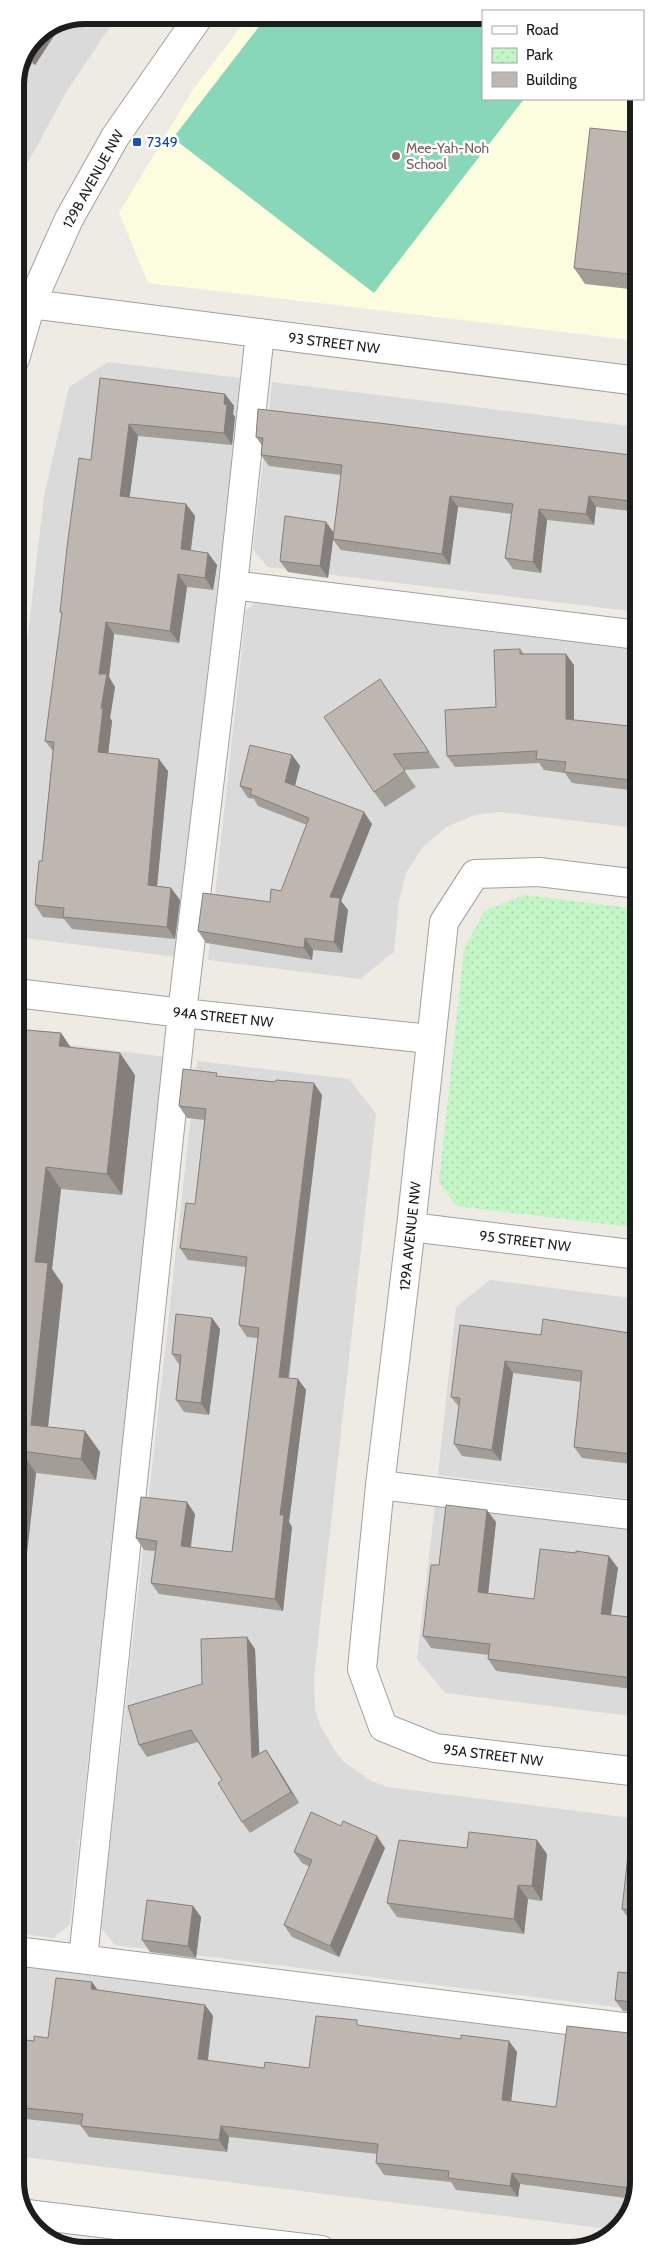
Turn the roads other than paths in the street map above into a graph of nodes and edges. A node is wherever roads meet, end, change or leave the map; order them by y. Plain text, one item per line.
1 (194, 24) edge
2 (31, 304) junction
3 (24, 328) edge
4 (260, 333) junction
5 (630, 380) edge
6 (233, 584) junction
7 (630, 634) edge
8 (630, 883) edge
9 (24, 994) edge
10 (182, 1013) junction
11 (430, 1039) junction
12 (411, 1227) junction
13 (630, 1254) edge
14 (380, 1485) junction
15 (630, 1515) edge
16 (362, 1669) joint
17 (630, 1771) edge
18 (24, 1951) edge
19 (83, 1959) junction
20 (630, 2028) edge
21 (34, 2215) edge
22 (256, 2242) edge

1 - 2 street, 129B AVENUE NW
2 - 3 street, 129B AVENUE NW
2 - 4 street, 93 STREET NW
4 - 5 street, 93 STREET NW
4 - 6 street
6 - 7 street
6 - 10 street
8 - 11 street, 129A AVENUE NW
9 - 10 street, 94A STREET NW
10 - 11 street, 94A STREET NW
10 - 19 street
11 - 12 street, 129A AVENUE NW
12 - 13 street, 95 STREET NW
12 - 14 street, 129A AVENUE NW
14 - 15 street
14 - 16 street, 129A AVENUE NW
16 - 17 street, 95A STREET NW
18 - 19 street
19 - 20 street
21 - 22 street

